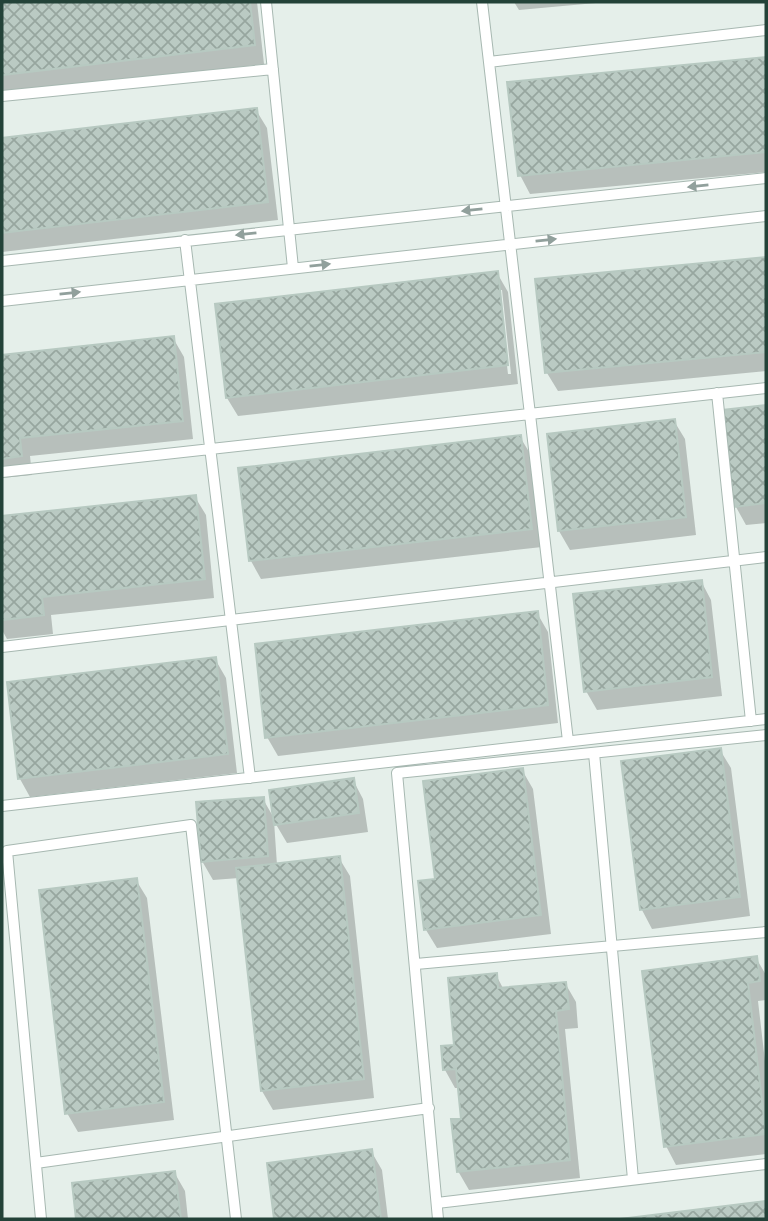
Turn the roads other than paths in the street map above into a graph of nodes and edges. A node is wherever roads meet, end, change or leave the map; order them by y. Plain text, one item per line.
1 (266, 2) edge
2 (482, 2) edge
3 (766, 30) edge
4 (489, 62) junction
5 (273, 69) junction
6 (2, 96) edge
7 (766, 178) edge
8 (505, 206) junction
9 (766, 216) edge
10 (289, 230) junction
11 (185, 240) junction
12 (510, 243) junction
13 (2, 261) edge
14 (293, 268) junction
15 (190, 280) junction
16 (2, 301) edge
17 (766, 388) edge
18 (717, 393) junction
19 (530, 414) junction
20 (210, 449) junction
21 (2, 472) edge
22 (766, 557) edge
23 (734, 561) junction
24 (549, 583) junction
25 (231, 620) junction
26 (2, 647) edge
27 (766, 719) edge
28 (751, 720) junction
29 (766, 735) edge
30 (568, 741) junction
31 (594, 752) junction
32 (250, 778) junction
33 (2, 806) edge
34 (766, 932) edge
35 (610, 946) junction
36 (416, 964) junction
37 (429, 1108) junction
38 (226, 1136) junction
39 (36, 1163) junction
40 (766, 1164) edge
41 (633, 1179) junction
42 (437, 1203) junction
43 (41, 1219) edge
44 (236, 1219) edge
45 (438, 1219) edge

1 - 5 lane
2 - 4 lane
3 - 4 lane
4 - 8 lane
5 - 6 lane
5 - 10 lane
7 -> 8 lane
8 -> 10 lane
8 - 12 lane
12 -> 9 lane
10 -> 11 lane
10 - 14 lane
11 - 13 lane
11 - 15 lane
14 -> 12 lane
12 - 19 lane
14 - 15 lane
16 -> 15 lane
15 - 20 lane
17 - 18 lane
18 - 19 lane
18 - 23 lane
19 - 20 lane
19 - 24 lane
20 - 21 lane
20 - 25 lane
22 - 23 lane
23 - 24 lane
23 - 28 lane
24 - 25 lane
24 - 30 lane
25 - 26 lane
25 - 32 lane
27 - 28 lane
28 - 30 lane
29 - 31 lane
30 - 32 lane
31 - 35 lane
31 - 36 lane
32 - 33 lane
34 - 35 lane
35 - 36 lane
35 - 41 lane
36 - 37 lane
37 - 38 lane
37 - 42 lane
38 - 39 lane
38 - 39 lane
38 - 44 lane
39 - 43 lane
40 - 41 lane
41 - 42 lane
42 - 45 lane

